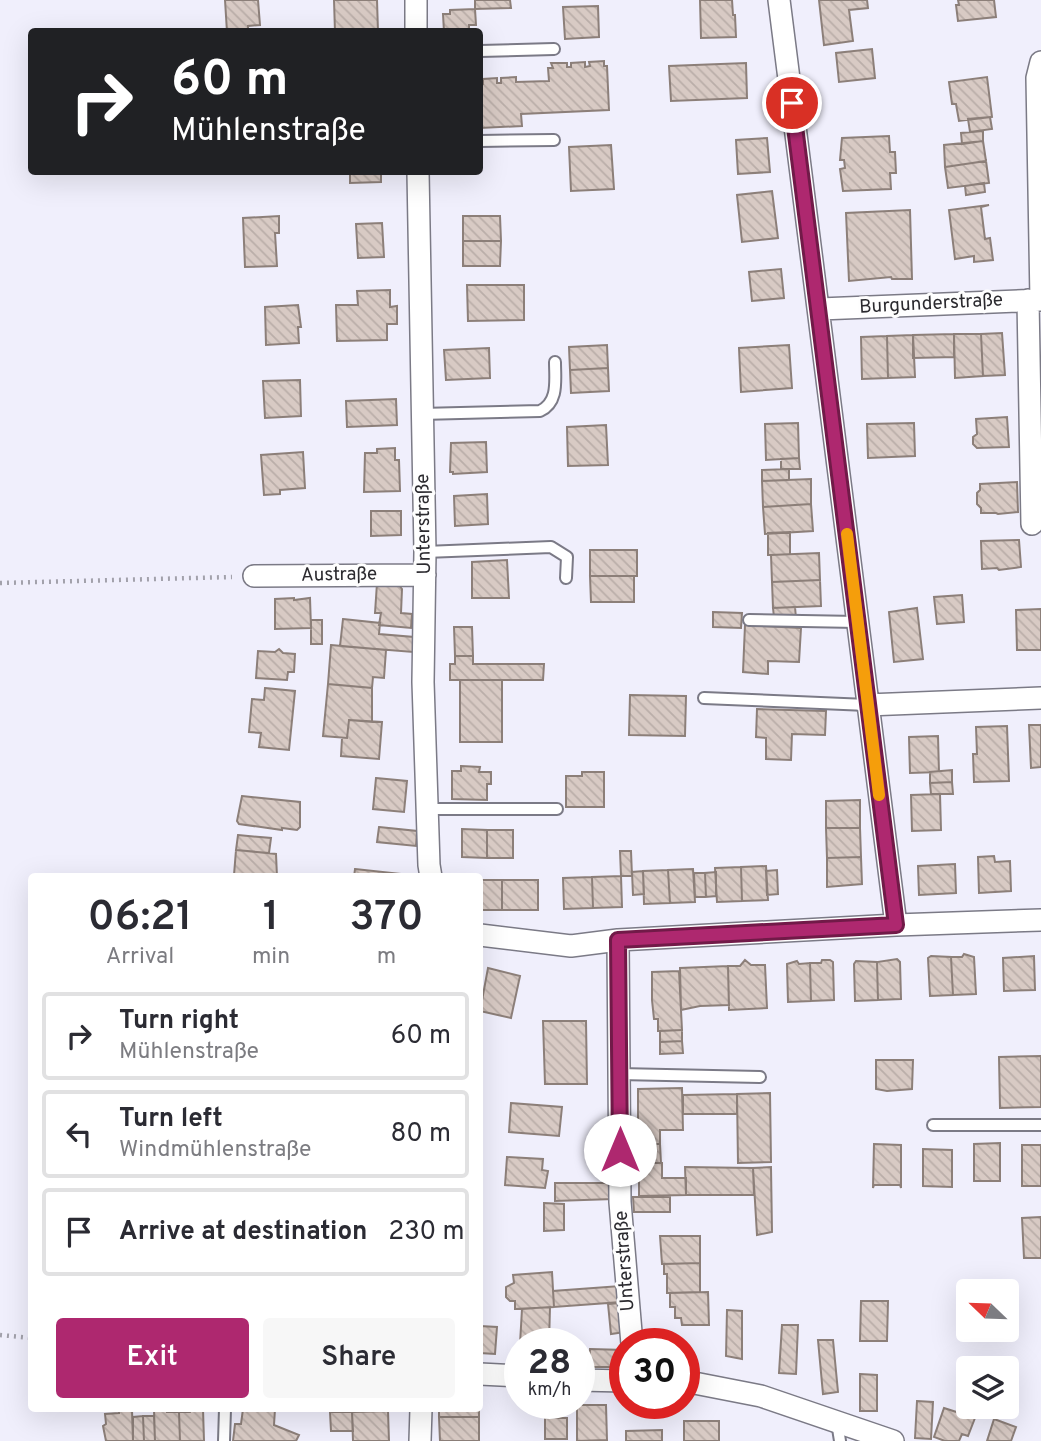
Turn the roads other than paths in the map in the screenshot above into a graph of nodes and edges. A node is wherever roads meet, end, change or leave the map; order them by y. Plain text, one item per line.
1 (416, 0) edge
2 (779, 0) edge
3 (416, 28) edge
4 (554, 49) dead end
5 (483, 51) edge
6 (1041, 62) edge
7 (554, 140) dead end
8 (483, 141) edge
9 (418, 175) edge
10 (1037, 300) edge
11 (820, 309) junction
12 (555, 362) dead end
13 (421, 414) junction
14 (1031, 524) dead end
15 (425, 552) junction
16 (425, 575) junction
17 (254, 576) road end
18 (566, 578) dead end
19 (749, 620) dead end
20 (857, 622) junction
21 (704, 698) dead end
22 (1041, 698) edge
23 (867, 705) junction
24 (427, 809) junction
25 (557, 809) dead end
26 (431, 873) edge
27 (1041, 920) edge
28 (896, 925) junction
29 (483, 935) edge
30 (618, 940) junction
31 (619, 1074) junction
32 (760, 1077) dead end
33 (933, 1125) dead end
34 (1041, 1125) edge
35 (631, 1328) edge
36 (483, 1374) edge
37 (504, 1375) edge
38 (700, 1384) edge
39 (225, 1412) edge
40 (421, 1412) edge
41 (839, 1432) edge
42 (224, 1441) edge
43 (420, 1441) edge
44 (893, 1441) edge

1 - 3 street
2 - 11 street
4 - 5 lane
6 - 10 street
7 - 8 lane
9 - 13 street, Unterstraße
10 - 11 street, Burgunderstraße
10 - 14 street
11 - 20 street
12 - 13 lane
13 - 15 street, Unterstraße
15 - 16 street, Unterstraße
15 - 18 lane
16 - 17 street, Austraße
16 - 24 street, Unterstraße
19 - 20 lane
20 - 23 street
21 - 23 lane
22 - 23 street
23 - 28 street
24 - 25 lane
24 - 26 street, Unterstraße
27 - 28 street
28 - 30 street
29 - 30 street
30 - 31 street, Unterstraße
31 - 32 lane
31 - 35 street, Unterstraße
33 - 34 lane
36 - 37 street
38 - 41 street
39 - 42 lane
40 - 43 street
41 - 44 street

